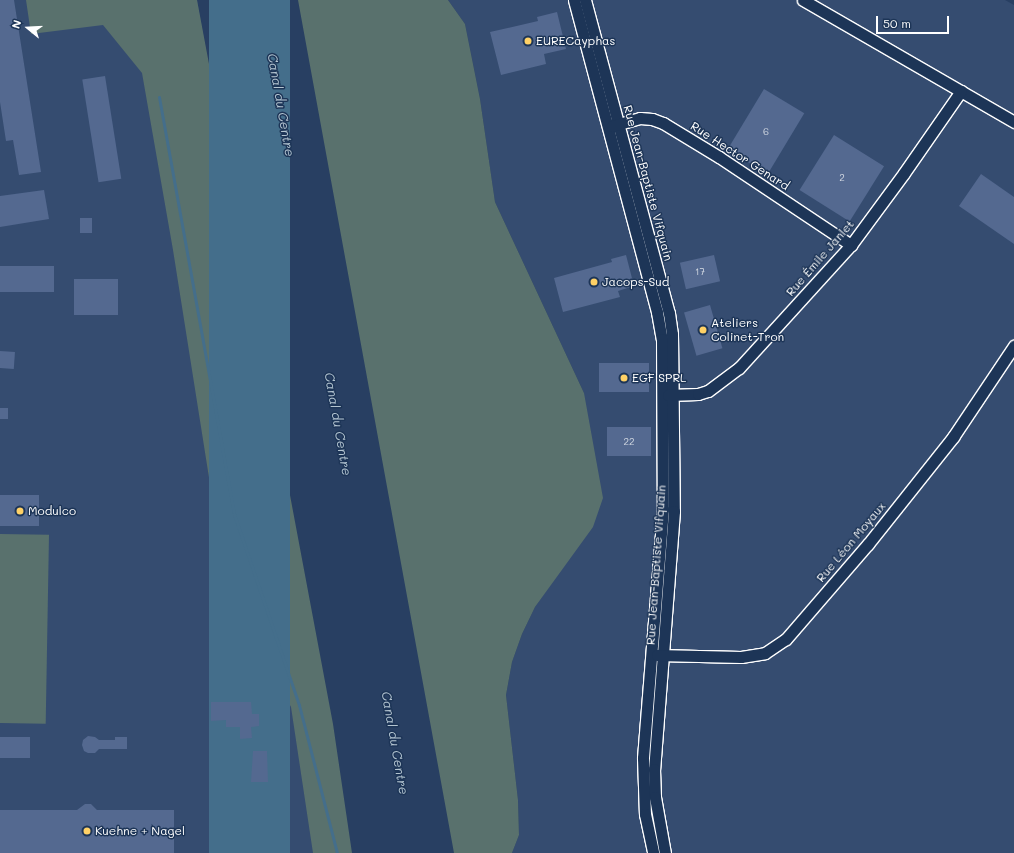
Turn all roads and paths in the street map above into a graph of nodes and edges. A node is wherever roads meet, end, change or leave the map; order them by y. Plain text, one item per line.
1 (574, 0) edge
2 (585, 0) edge
3 (803, 0) edge
4 (962, 91) junction
5 (1014, 122) edge
6 (618, 124) junction
7 (608, 127) junction
8 (850, 245) junction
9 (1014, 346) edge
10 (668, 395) junction
11 (658, 655) junction
12 (653, 853) edge
13 (665, 853) edge

1 - 7 street, Rue Jean-Baptiste Vifquain
2 - 6 street, Rue Jean-Baptiste Vifquain
3 - 4 street
4 - 5 street
4 - 8 street, Rue Émile Janlet
6 - 7 street, Rue Hector Genard
6 - 8 street, Rue Hector Genard
6 - 10 street, Rue Jean-Baptiste Vifquain
7 - 10 street, Rue Jean-Baptiste Vifquain
8 - 10 street, Rue Émile Janlet
9 - 11 street, Rue Léon Moyaux
10 - 11 street, Rue Jean-Baptiste Vifquain
11 - 12 street, Rue Jean-Baptiste Vifquain
11 - 13 street, Rue Jean-Baptiste Vifquain

